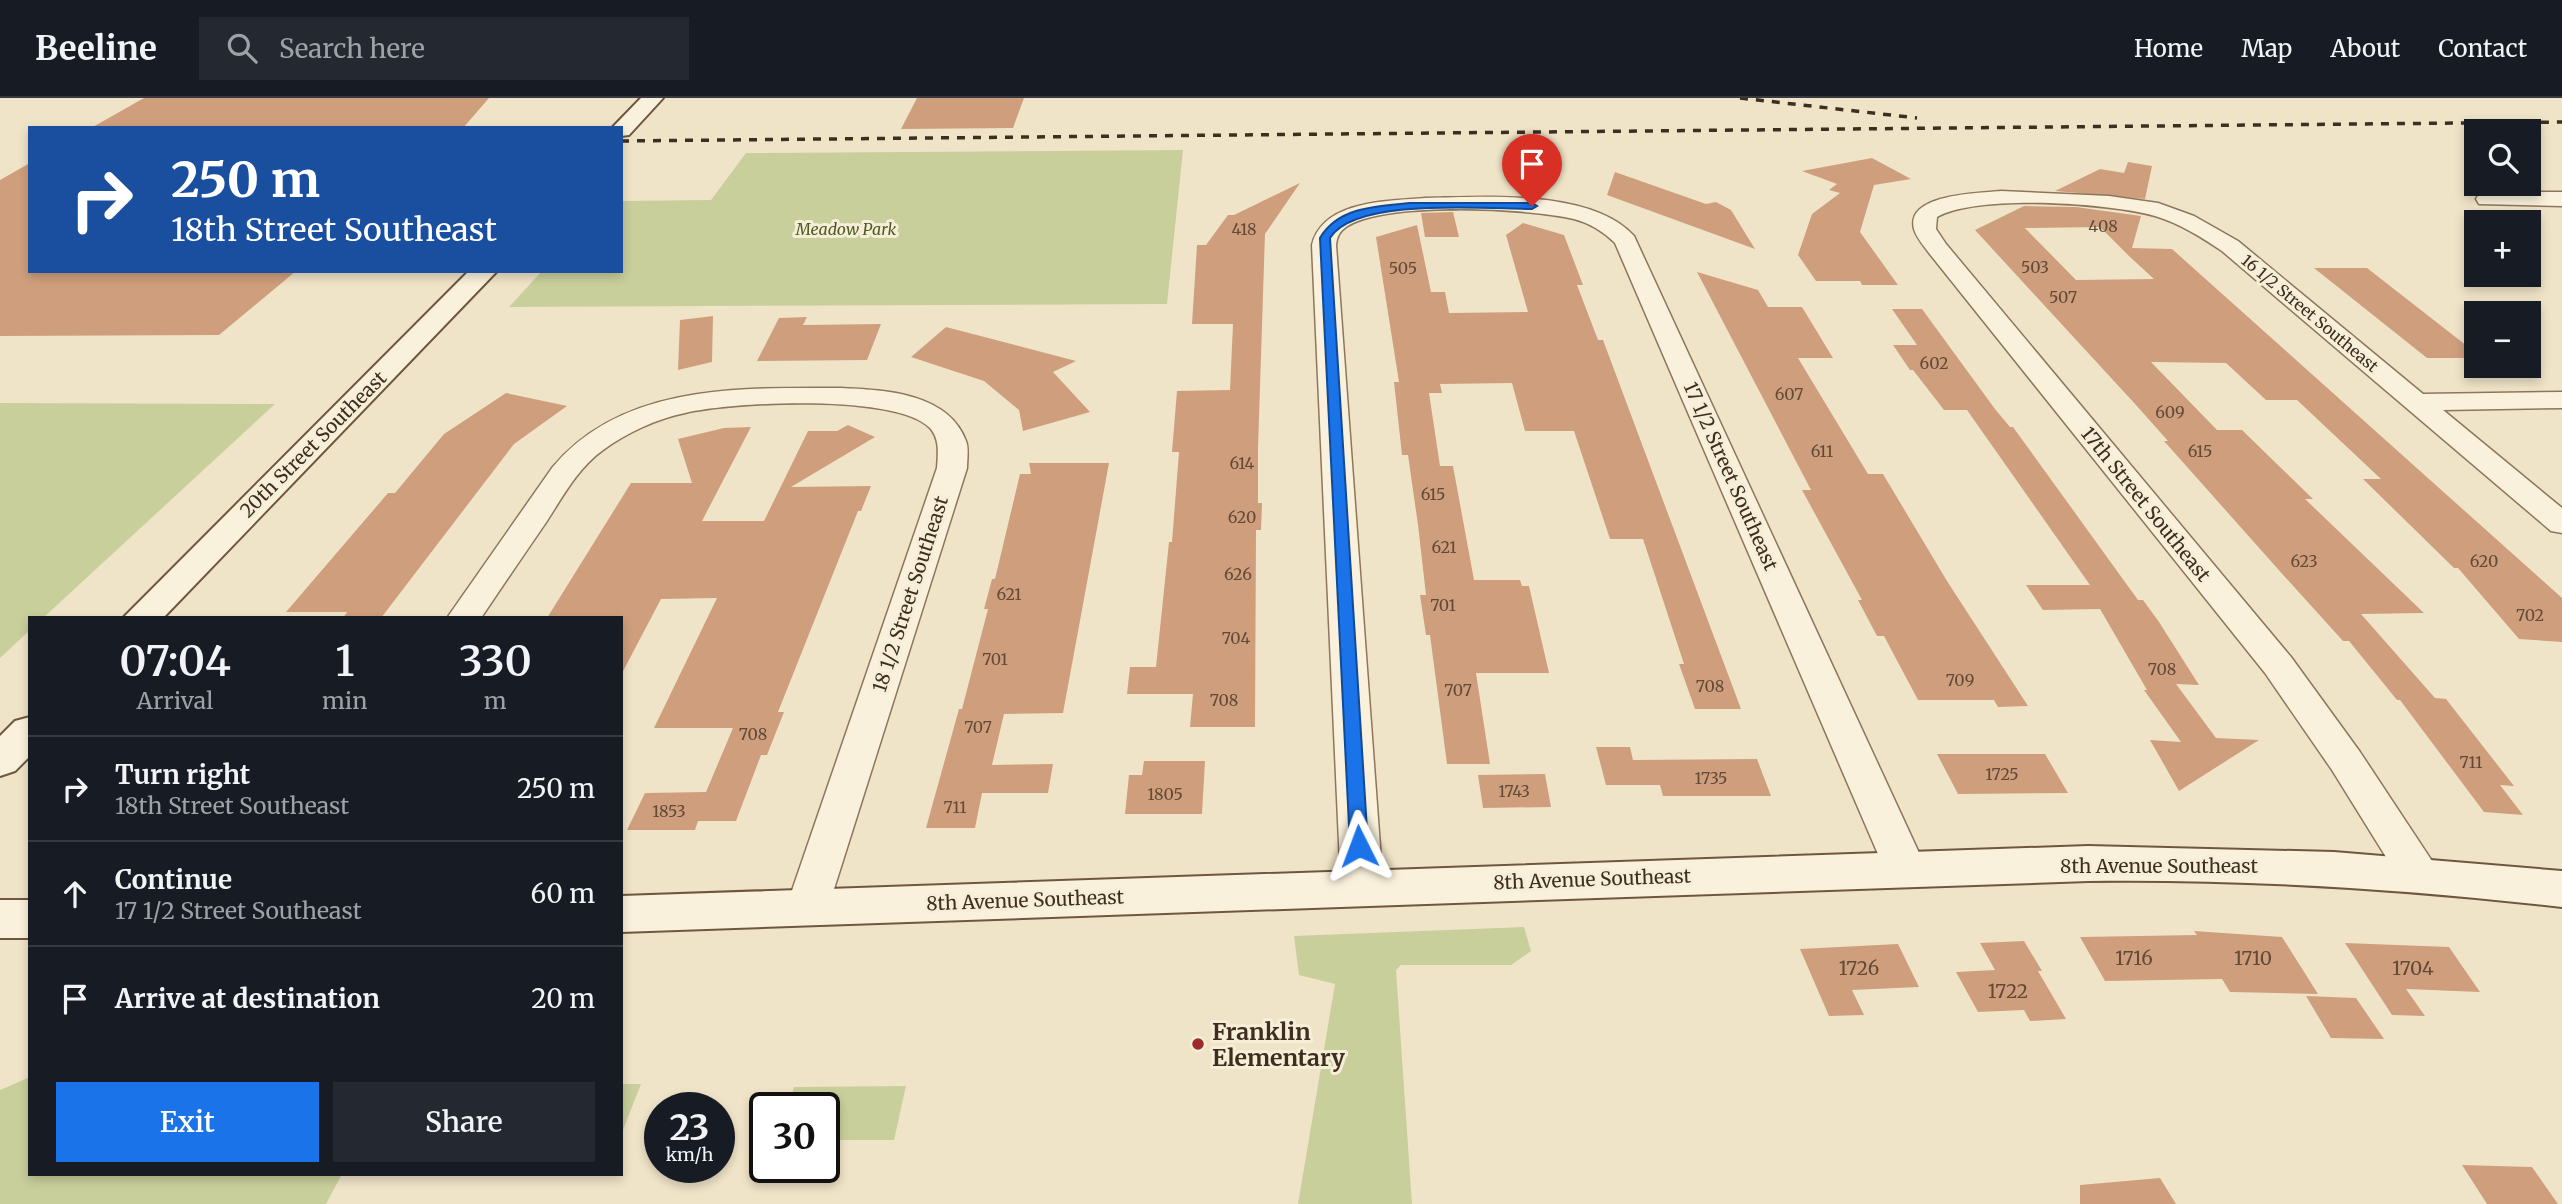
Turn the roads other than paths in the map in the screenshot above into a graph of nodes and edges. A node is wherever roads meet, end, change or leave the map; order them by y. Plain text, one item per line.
1 (653, 98) edge
2 (623, 128) edge
3 (2015, 199) joint
4 (2487, 199) dead end
5 (2562, 199) edge
6 (482, 273) edge
7 (2562, 400) edge
8 (2417, 402) junction
9 (2562, 524) edge
10 (144, 616) edge
11 (465, 616) edge
12 (28, 733) edge
13 (0, 761) edge
14 (1905, 868) junction
15 (2419, 875) junction
16 (1362, 887) junction
17 (2562, 889) edge
18 (807, 908) junction
19 (623, 914) edge
20 (0, 919) edge
21 (28, 919) edge

1 - 2 street
3 - 8 street, 16 1/2 Street Southeast
3 - 15 street, 17th Street Southeast
4 - 5 street
6 - 10 street, 20th Street Southeast
7 - 8 street
8 - 9 street, 16 1/2 Street Southeast
11 - 18 street, 18 1/2 Street Southeast
12 - 13 street
14 - 15 street, 8th Avenue Southeast
14 - 16 street, 8th Avenue Southeast
14 - 16 street, 17 1/2 Street Southeast
15 - 17 street, 8th Avenue Southeast
16 - 18 street, 8th Avenue Southeast
18 - 19 street, 8th Avenue Southeast
20 - 21 street

